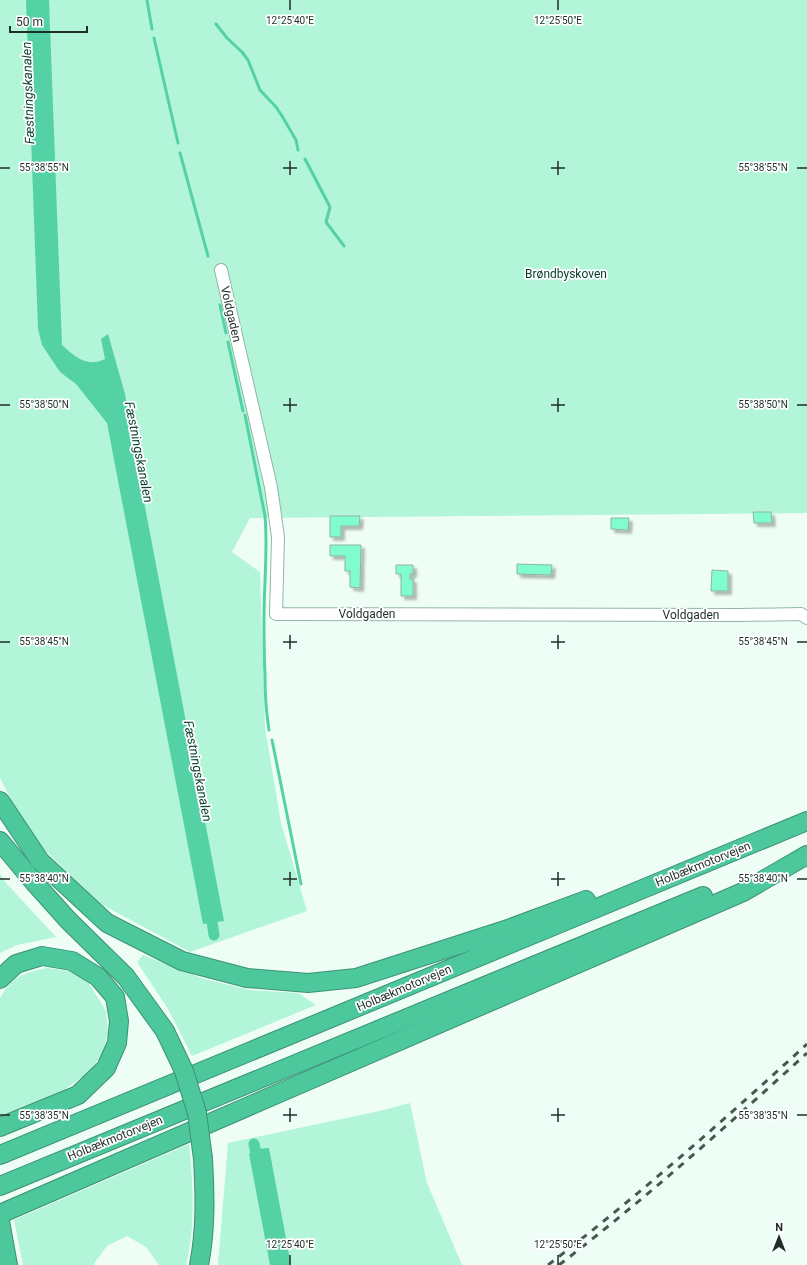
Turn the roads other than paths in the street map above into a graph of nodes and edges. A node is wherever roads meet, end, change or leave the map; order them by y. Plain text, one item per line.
1 (221, 270) dead end
2 (807, 618) edge
3 (0, 801) edge
4 (807, 821) edge
5 (0, 841) edge
6 (729, 853) junction
7 (807, 854) edge
8 (0, 979) edge
9 (0, 1126) edge
10 (0, 1155) edge
11 (0, 1186) edge
12 (0, 1214) edge
13 (0, 1221) edge
14 (6, 1258) edge
15 (199, 1265) edge

1 - 2 street, Voldgaden
3 - 6 highway
4 - 6 highway, Holbækmotorvejen
5 - 15 highway, bridge
6 - 10 highway, Holbækmotorvejen
7 - 11 highway, Holbækmotorvejen
7 - 12 highway
8 - 9 highway
13 - 14 highway

